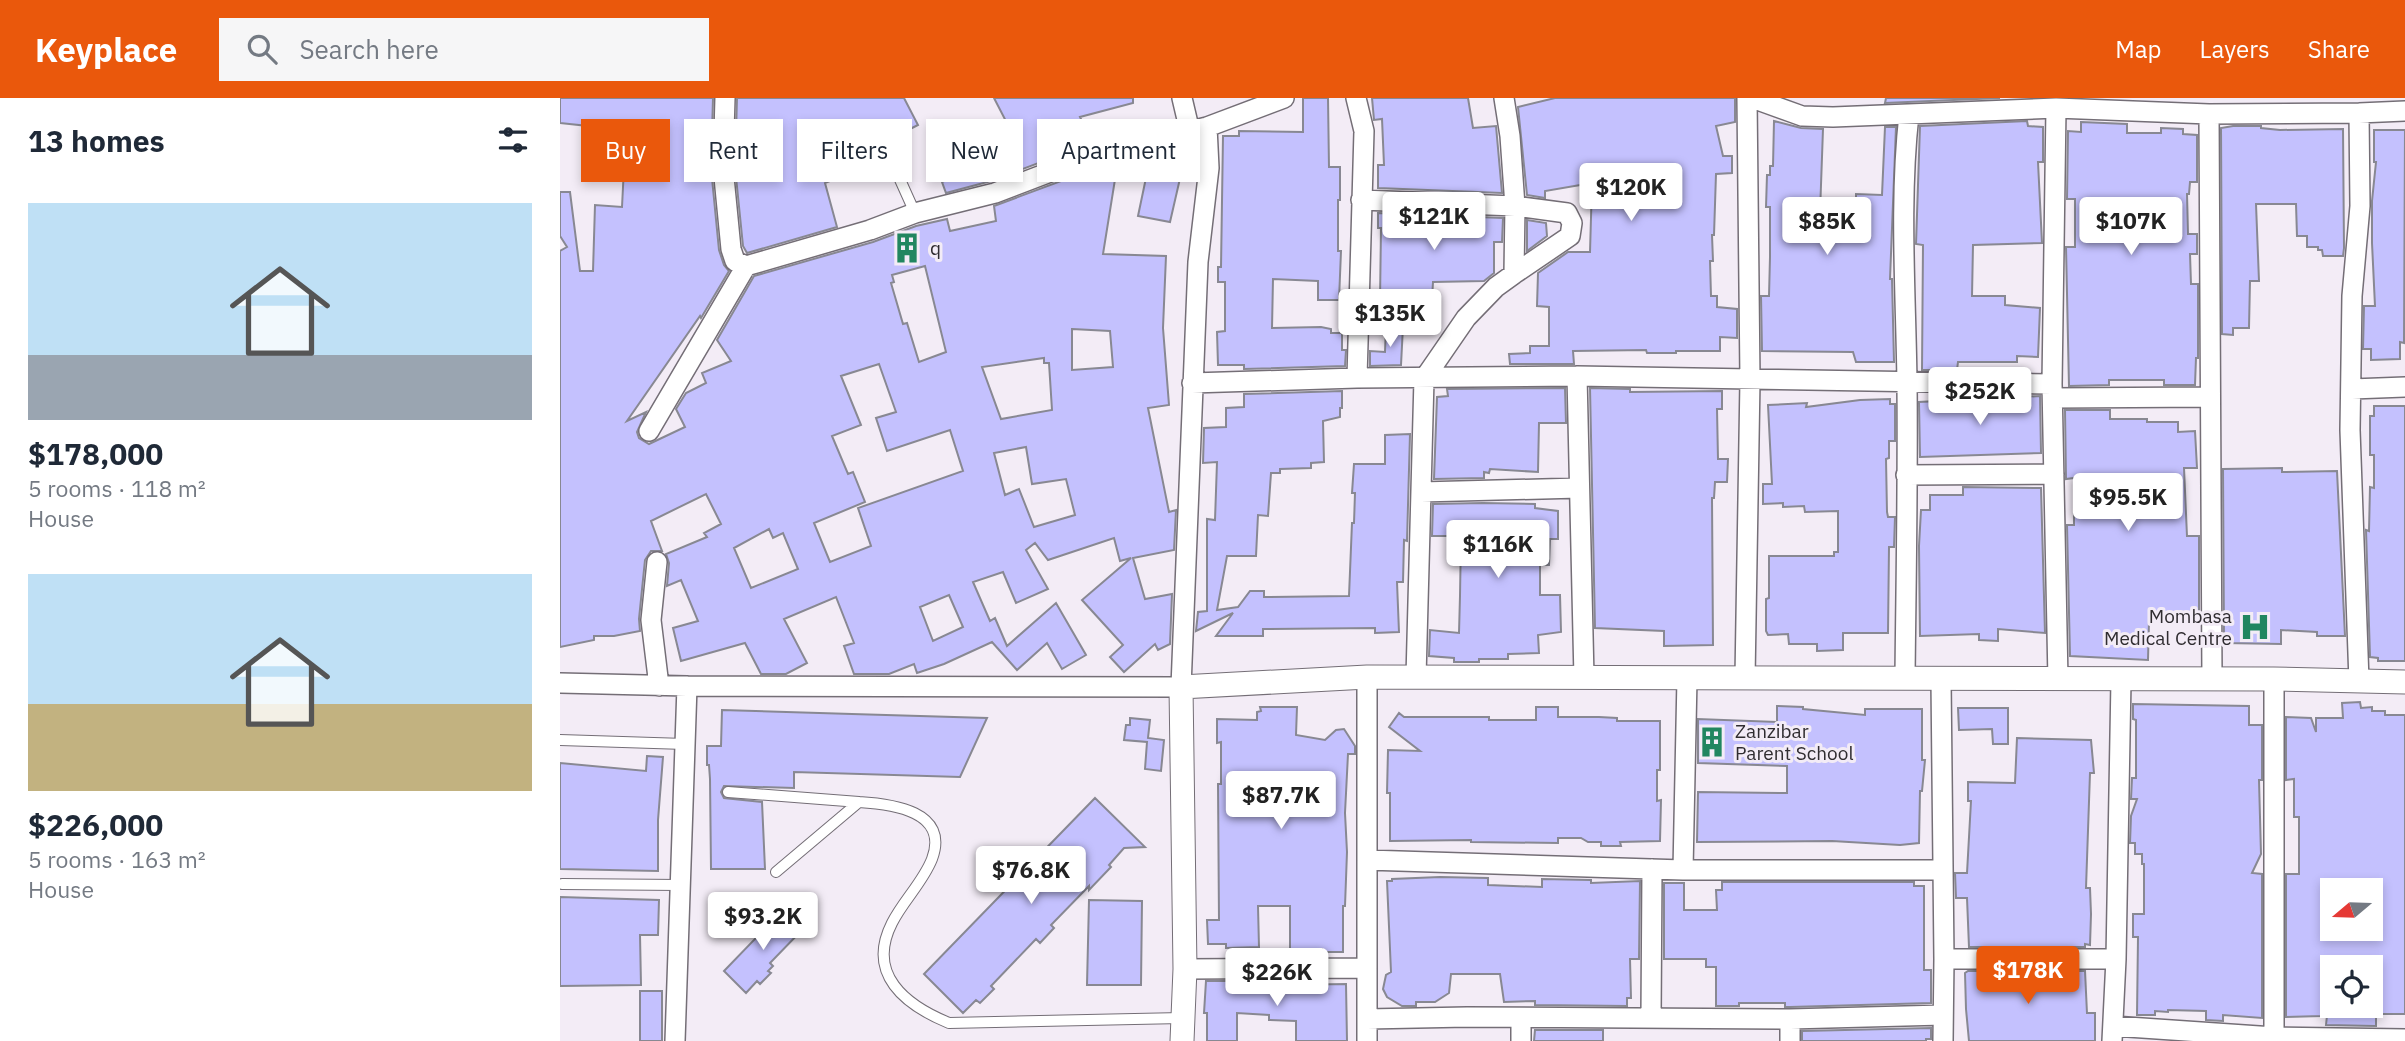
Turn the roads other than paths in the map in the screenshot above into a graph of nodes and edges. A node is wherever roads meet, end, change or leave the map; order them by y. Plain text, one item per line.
1 (725, 98) edge
2 (1182, 98) edge
3 (1284, 98) edge
4 (1356, 98) edge
5 (1504, 98) edge
6 (1749, 98) edge
7 (2272, 106) edge
8 (2056, 108) junction
9 (2405, 111) edge
10 (2359, 113) junction
11 (1909, 114) junction
12 (2209, 114) junction
13 (1194, 119) edge
14 (1200, 129) edge
15 (1200, 133) edge
16 (1037, 177) edge
17 (901, 182) edge
18 (1361, 200) junction
19 (1514, 206) junction
20 (915, 213) junction
21 (746, 266) junction
22 (1514, 274) junction
23 (1577, 376) junction
24 (1357, 378) junction
25 (1424, 379) junction
26 (1750, 380) junction
27 (1192, 383) junction
28 (1907, 383) junction
29 (2405, 387) edge
30 (2352, 389) junction
31 (2052, 391) junction
32 (2210, 397) junction
33 (649, 431) dead end
34 (2054, 474) junction
35 (1906, 475) junction
36 (1579, 488) junction
37 (1421, 492) junction
38 (657, 562) dead end
39 (1367, 677) junction
40 (1416, 677) junction
41 (1905, 677) junction
42 (1584, 678) junction
43 (1687, 678) junction
44 (1745, 678) junction
45 (2274, 679) junction
46 (1941, 680) junction
47 (2057, 680) junction
48 (2120, 680) junction
49 (2212, 680) junction
50 (2358, 681) junction
51 (2405, 682) edge
52 (560, 683) edge
53 (659, 686) junction
54 (687, 687) junction
55 (1181, 687) junction
56 (560, 740) edge
57 (685, 744) junction
58 (728, 792) dead end
59 (859, 802) junction
60 (1367, 860) junction
61 (1652, 869) junction
62 (1683, 870) junction
63 (1943, 870) junction
64 (776, 872) dead end
65 (562, 884) dead end
66 (680, 885) junction
67 (1944, 959) junction
68 (2116, 959) junction
69 (1367, 968) junction
70 (1185, 969) junction
71 (1943, 1015) junction
72 (1651, 1017) junction
73 (1367, 1019) junction
74 (1521, 1019) junction
75 (1790, 1019) junction
76 (1182, 1030) edge
77 (2113, 1034) edge
78 (2274, 1039) edge
79 (2405, 1039) edge
80 (675, 1041) edge
81 (1367, 1041) edge
82 (1521, 1041) edge
83 (1790, 1041) edge
84 (1943, 1041) edge

1 - 21 street
2 - 13 street
3 - 14 street
4 - 18 street
5 - 19 street
6 - 11 street
6 - 26 street
7 - 10 street
7 - 12 street
8 - 11 street
8 - 12 street
8 - 31 street
9 - 10 street
10 - 30 street
11 - 28 street
12 - 32 street
15 - 27 street
16 - 20 street
17 - 20 lane
18 - 19 street
18 - 24 street
19 - 22 street
19 - 22 street
20 - 21 street
21 - 33 street
22 - 25 street
23 - 25 street
23 - 26 street
23 - 36 street
24 - 25 street
24 - 27 street
25 - 37 street
26 - 28 street
26 - 44 street
27 - 55 street
28 - 31 street
28 - 35 street
29 - 30 street
30 - 50 street
31 - 32 street
31 - 34 street
32 - 49 street
34 - 35 street
34 - 47 street
35 - 41 street
36 - 37 street
36 - 42 street
37 - 40 street
38 - 53 street
39 - 40 street
39 - 55 street
39 - 60 street
40 - 42 street
41 - 44 street
41 - 46 street
42 - 43 street
43 - 44 street
43 - 62 street
45 - 49 street
45 - 50 street
45 - 78 street
46 - 47 street
46 - 63 street
47 - 48 street
48 - 49 street
48 - 68 street
50 - 51 street
52 - 53 street
53 - 54 street
54 - 55 street
54 - 57 street
55 - 70 street
56 - 57 lane
57 - 66 street
58 - 59 lane
59 - 64 lane
59 - 76 lane
60 - 61 street
60 - 69 street
61 - 62 street
61 - 72 street
62 - 63 street
63 - 67 street
65 - 66 lane
66 - 80 street
67 - 68 street
67 - 71 street
68 - 77 street
69 - 70 street
69 - 73 street
70 - 76 street
71 - 75 street
71 - 84 street
72 - 74 street
72 - 75 street
73 - 74 street
73 - 81 street
74 - 82 street
75 - 83 street
77 - 78 street
78 - 79 street

